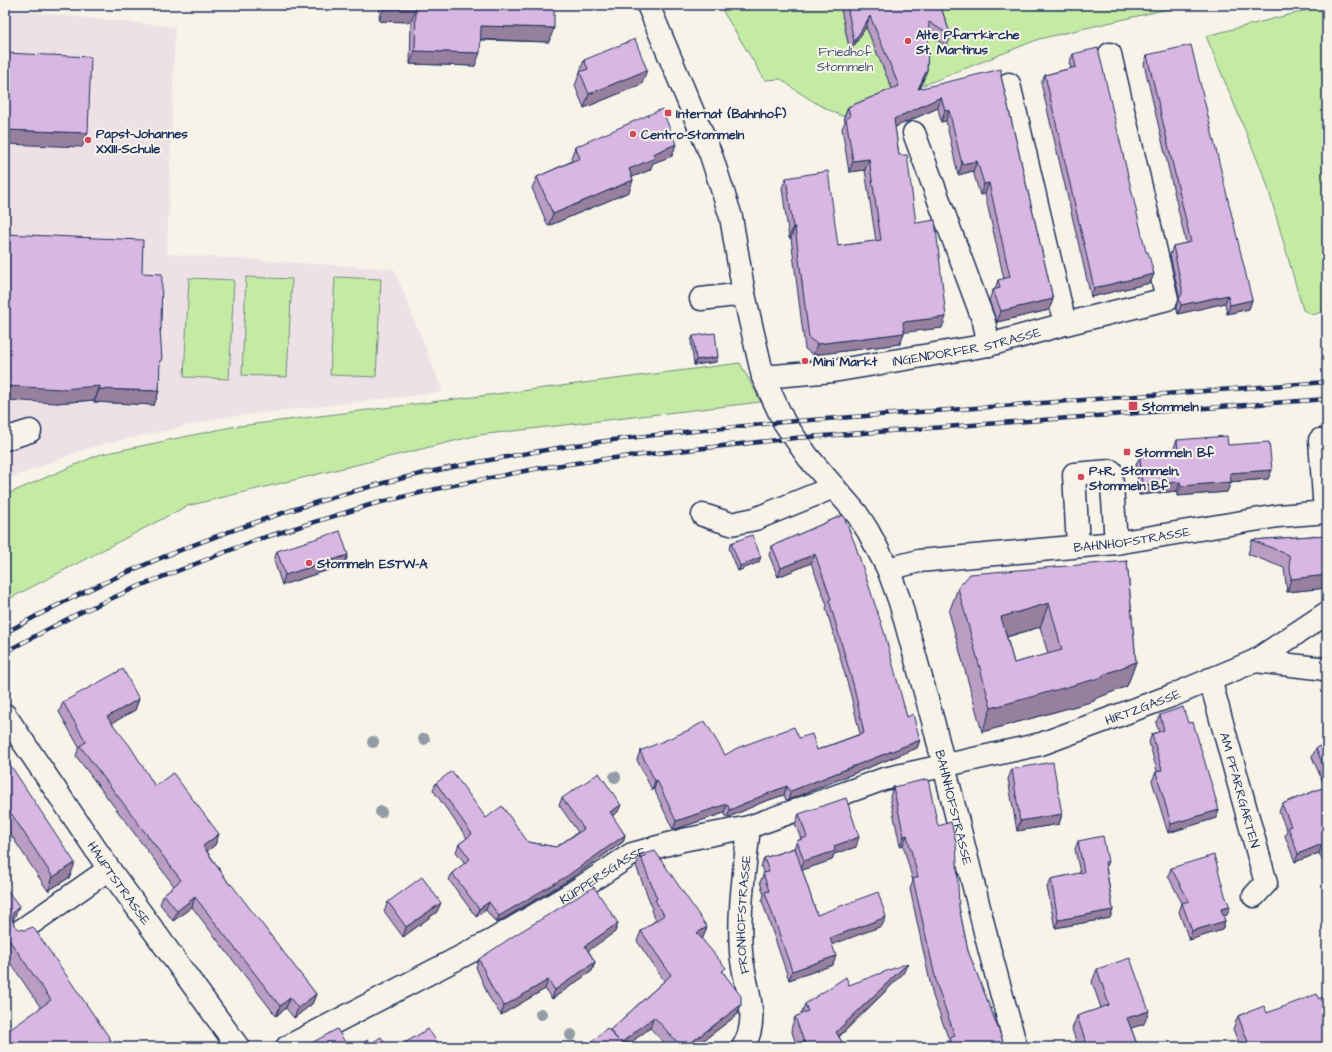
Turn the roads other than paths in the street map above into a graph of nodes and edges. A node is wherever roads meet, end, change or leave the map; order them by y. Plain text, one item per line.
1 (648, 5) edge
2 (1110, 54) dead end
3 (1009, 84) dead end
4 (914, 133) dead end
5 (744, 294) junction
6 (701, 299) dead end
7 (1065, 324) junction
8 (989, 345) junction
9 (763, 377) junction
10 (30, 431) dead end
11 (5, 438) edge
12 (1320, 440) dead end
13 (834, 487) junction
14 (1326, 512) edge
15 (703, 515) dead end
16 (1116, 543) junction
17 (1078, 546) junction
18 (888, 569) junction
19 (1327, 612) edge
20 (1255, 661) junction
21 (1327, 670) edge
22 (1210, 679) junction
23 (5, 715) edge
24 (944, 766) junction
25 (749, 827) junction
26 (109, 869) junction
27 (1254, 896) dead end
28 (19, 932) edge
29 (238, 1047) edge
30 (287, 1047) edge
31 (744, 1047) edge
32 (1016, 1047) edge

1 - 5 street
2 - 7 street, INGENDORFER STRASSE
3 - 7 street
4 - 8 street
5 - 6 street
5 - 9 street
7 - 8 street, INGENDORFER STRASSE
8 - 9 street, INGENDORFER STRASSE
9 - 13 street, BAHNHOFSTRASSE
10 - 11 street
12 - 14 street
13 - 15 street
13 - 18 street, BAHNHOFSTRASSE
14 - 16 street, BAHNHOFSTRASSE
16 - 17 street, BAHNHOFSTRASSE
16 - 17 street
17 - 18 street, BAHNHOFSTRASSE
18 - 24 street, BAHNHOFSTRASSE
19 - 20 street, HIRTZGASSE
20 - 21 street
20 - 22 street, HIRTZGASSE
22 - 24 street, HIRTZGASSE
22 - 27 street, AM PFARRGARTEN
23 - 26 street, HAUPTSTRASSE
24 - 25 street, KÜPPERSGASSE
24 - 32 street, BAHNHOFSTRASSE
25 - 30 street, KÜPPERSGASSE
25 - 31 street, FRONHOFSTRASSE
26 - 28 street
26 - 29 street, HAUPTSTRASSE

